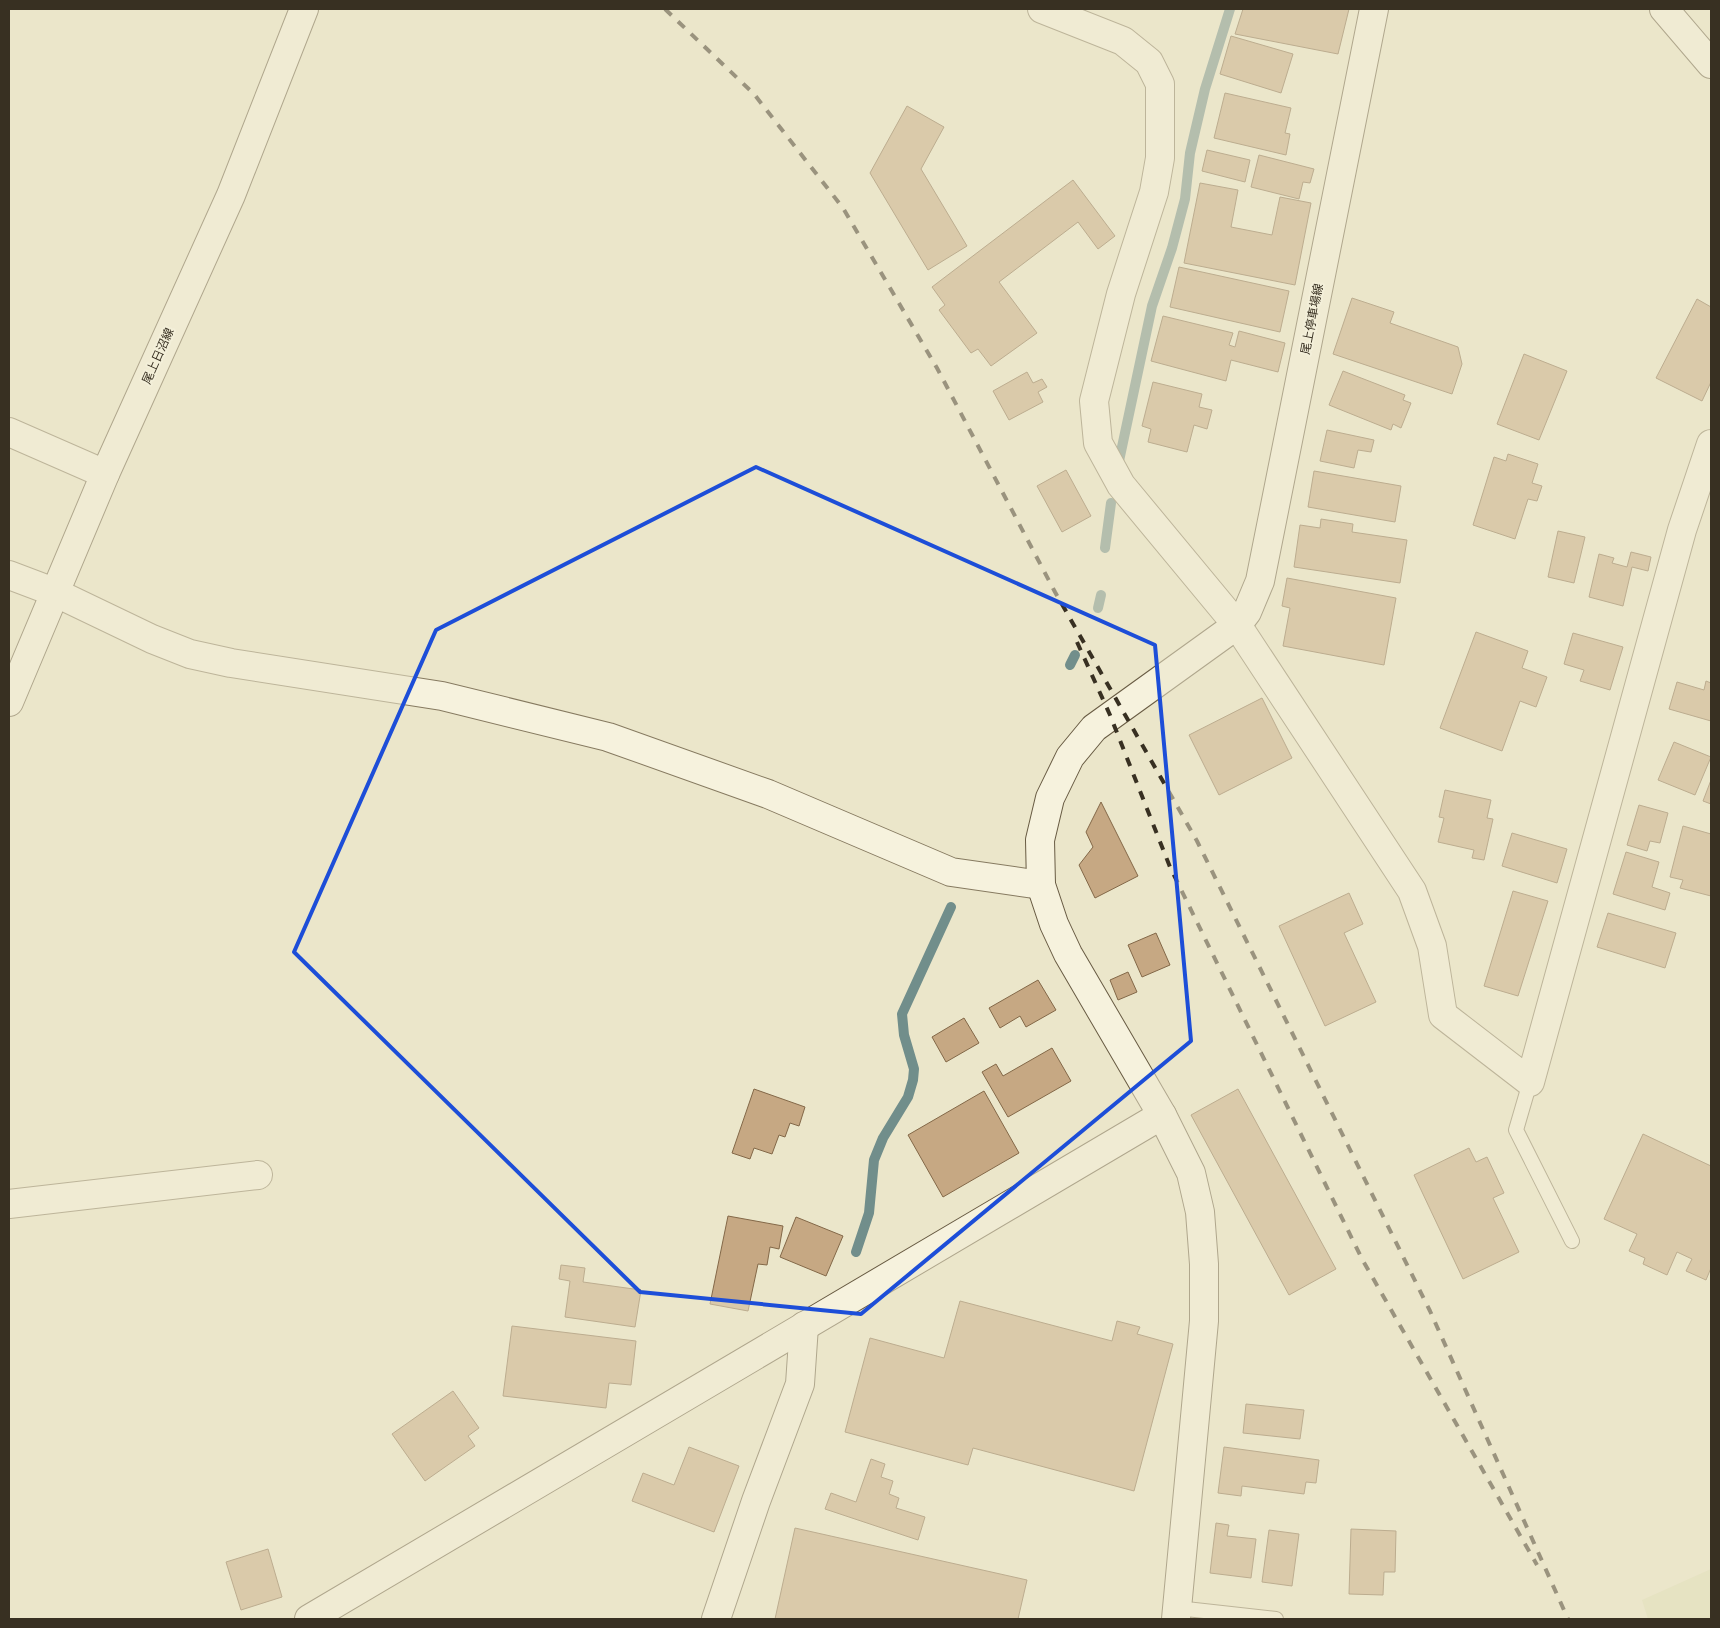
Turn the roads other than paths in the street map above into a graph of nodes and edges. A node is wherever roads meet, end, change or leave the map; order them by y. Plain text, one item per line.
1 (304, 9) edge
2 (1042, 9) edge
3 (1374, 9) edge
4 (1664, 9) edge
5 (1711, 64) edge
6 (9, 432) edge
7 (1711, 444) edge
8 (105, 474) junction
9 (9, 575) edge
10 (54, 592) junction
11 (1237, 625) junction
12 (9, 702) edge
13 (1041, 885) junction
14 (1530, 1082) junction
15 (1162, 1115) junction
16 (258, 1175) dead end
17 (9, 1204) edge
18 (1572, 1241) dead end
19 (804, 1326) junction
20 (1176, 1613) edge
21 (309, 1619) edge
22 (716, 1619) edge
23 (1276, 1619) edge

1 - 8 street, 尾上日沼線
2 - 11 street
3 - 11 street, 尾上停車場線
4 - 5 street
6 - 8 street
7 - 14 street
8 - 10 street, 尾上日沼線
9 - 10 street
10 - 12 street, 尾上日沼線
10 - 13 street
11 - 13 street
11 - 14 street
13 - 15 street
14 - 18 lane
15 - 19 street
15 - 20 street
16 - 17 street
19 - 21 street
19 - 22 street
20 - 23 lane

